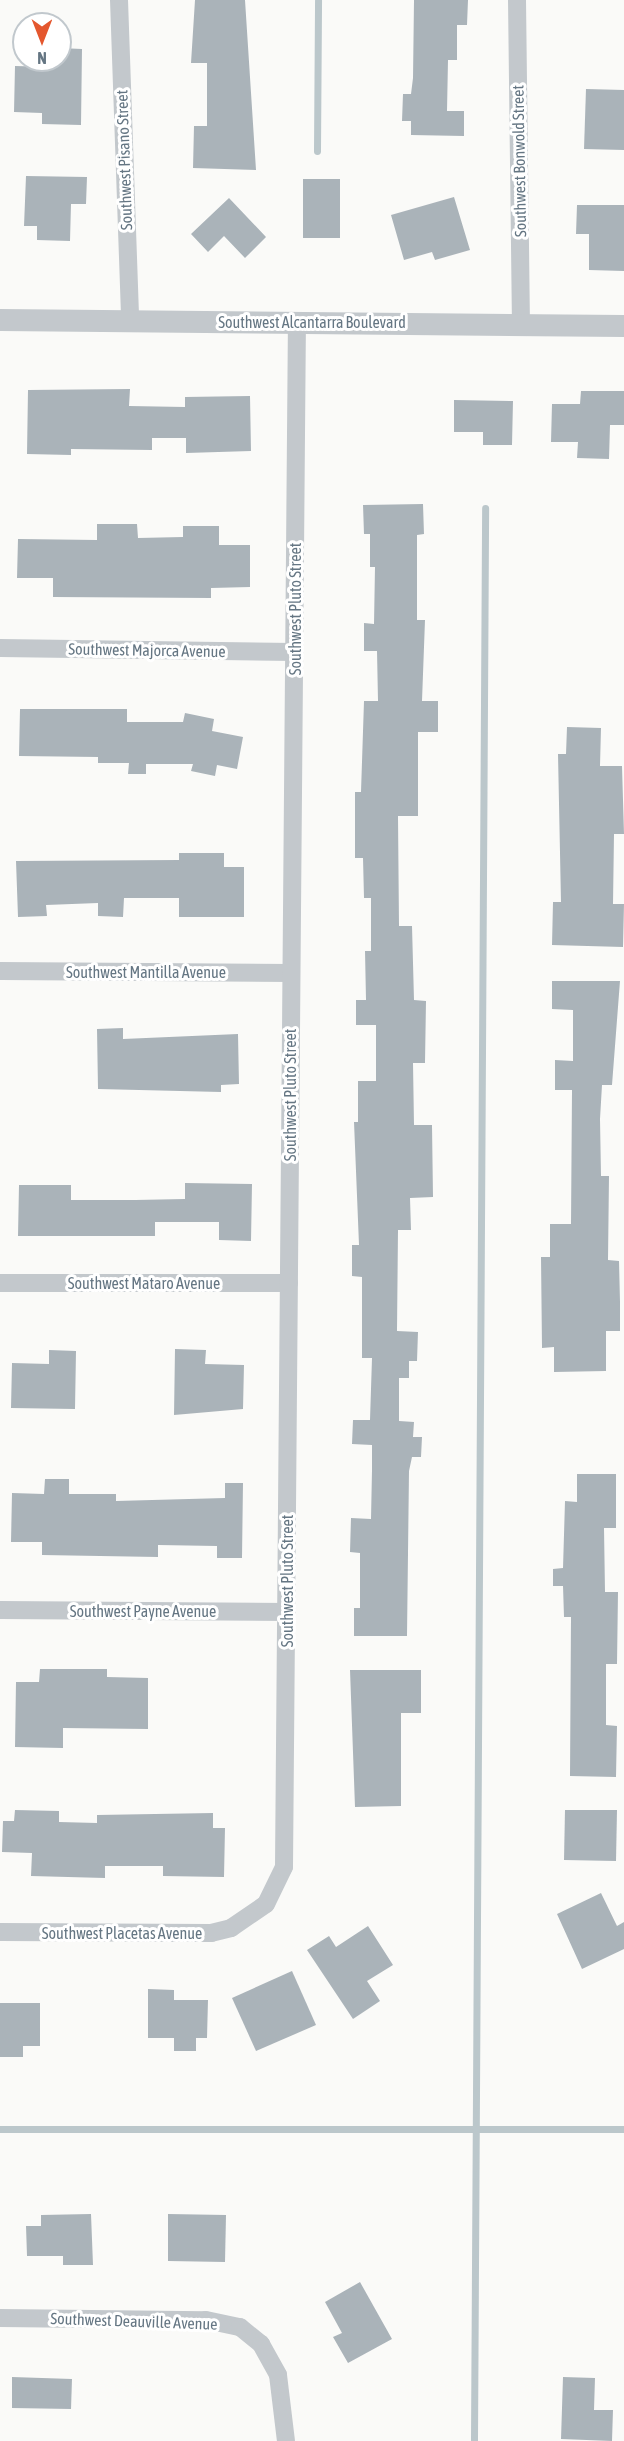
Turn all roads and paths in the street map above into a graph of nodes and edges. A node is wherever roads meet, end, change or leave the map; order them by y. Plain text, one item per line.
1 (119, 0) edge
2 (517, 0) edge
3 (0, 320) edge
4 (130, 320) junction
5 (521, 322) junction
6 (297, 323) junction
7 (624, 326) edge
8 (0, 648) edge
9 (294, 651) junction
10 (0, 971) edge
11 (291, 973) junction
12 (0, 1283) edge
13 (289, 1283) junction
14 (0, 1610) edge
15 (286, 1612) junction
16 (284, 1867) joint
17 (0, 1932) edge
18 (0, 2318) edge
19 (286, 2441) edge

1 - 4 street, Southwest Pisano Street
2 - 5 street, Southwest Bonwold Street
3 - 4 street, Southwest Alcantarra Boulevard
4 - 6 street, Southwest Alcantarra Boulevard
5 - 6 street, Southwest Alcantarra Boulevard
5 - 7 street, Southwest Alcantarra Boulevard
6 - 9 street, Southwest Pluto Street
8 - 9 street, Southwest Majorca Avenue
9 - 11 street, Southwest Pluto Street
10 - 11 street, Southwest Mantilla Avenue
11 - 13 street, Southwest Pluto Street
12 - 13 street, Southwest Mataro Avenue
13 - 15 street, Southwest Pluto Street
14 - 15 street, Southwest Payne Avenue
15 - 16 street, Southwest Pluto Street
16 - 17 street, Southwest Placetas Avenue
18 - 19 street, Southwest Deauville Avenue

